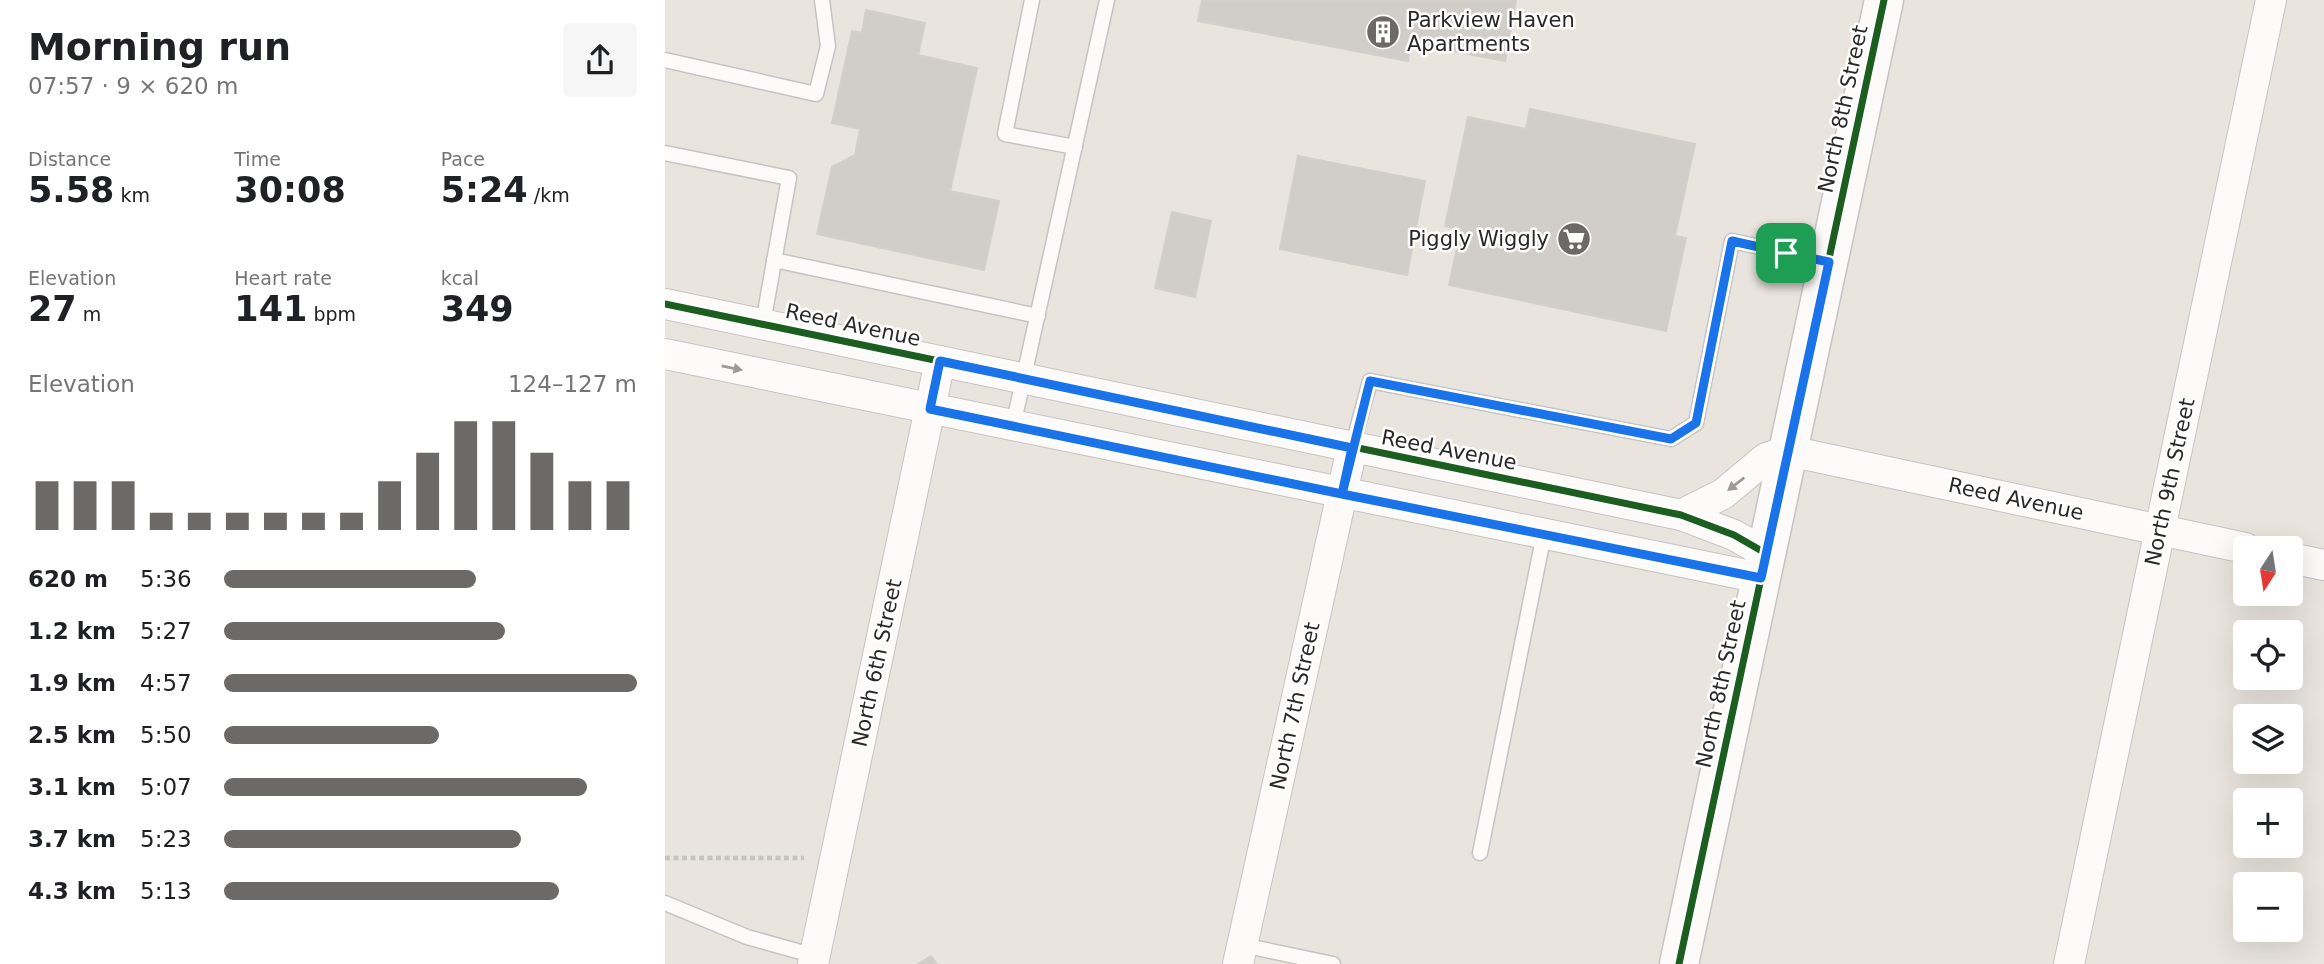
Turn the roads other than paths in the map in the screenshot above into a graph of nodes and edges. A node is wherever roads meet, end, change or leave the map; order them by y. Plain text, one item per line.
1 (822, 0) edge
2 (1032, 0) edge
3 (1107, 0) edge
4 (2271, 0) edge
5 (1880, 1) edge
6 (665, 60) edge
7 (1075, 147) junction
8 (665, 153) edge
9 (774, 260) junction
10 (1829, 262) junction
11 (665, 304) edge
12 (1038, 316) junction
13 (763, 323) junction
14 (665, 354) edge
15 (940, 361) junction
16 (1024, 378) junction
17 (930, 409) junction
18 (1013, 426) junction
19 (1352, 448) junction
20 (1789, 451) junction
21 (1342, 494) junction
22 (1681, 515) junction
23 (2161, 530) junction
24 (1544, 534) junction
25 (2233, 545) edge
26 (2303, 561) edge
27 (2324, 565) edge
28 (1764, 566) junction
29 (1480, 853) dead end
30 (665, 903) edge
31 (1240, 954) edge
32 (814, 960) edge
33 (1332, 964) edge
34 (1679, 964) edge
35 (2069, 964) edge

1 - 6 lane
2 - 7 lane
3 - 7 lane
4 - 23 street, North 9th Street
5 - 10 street, North 8th Street
7 - 12 lane
8 - 9 lane
9 - 12 lane
9 - 13 lane
10 - 19 lane
10 - 20 street, North 8th Street
11 - 13 street, Reed Avenue
12 - 16 lane
13 - 15 street, Reed Avenue
14 -> 17 street
15 - 16 street, Reed Avenue
15 - 17 street, North 6th Street
16 - 18 lane
16 - 19 street, Reed Avenue
17 - 18 street
17 - 32 street, North 6th Street
18 - 21 street
19 - 21 street, North 7th Street
19 - 22 street, Reed Avenue
20 -> 22 street
20 - 23 street, Reed Avenue
20 - 28 street, North 8th Street
21 - 24 street
21 - 31 street, North 7th Street
22 - 28 street, Reed Avenue
23 - 25 street, Reed Avenue
23 - 35 street, North 9th Street
24 - 28 street
24 - 29 lane
26 - 27 street
28 - 34 street, North 8th Street
30 - 32 lane
31 - 33 lane

